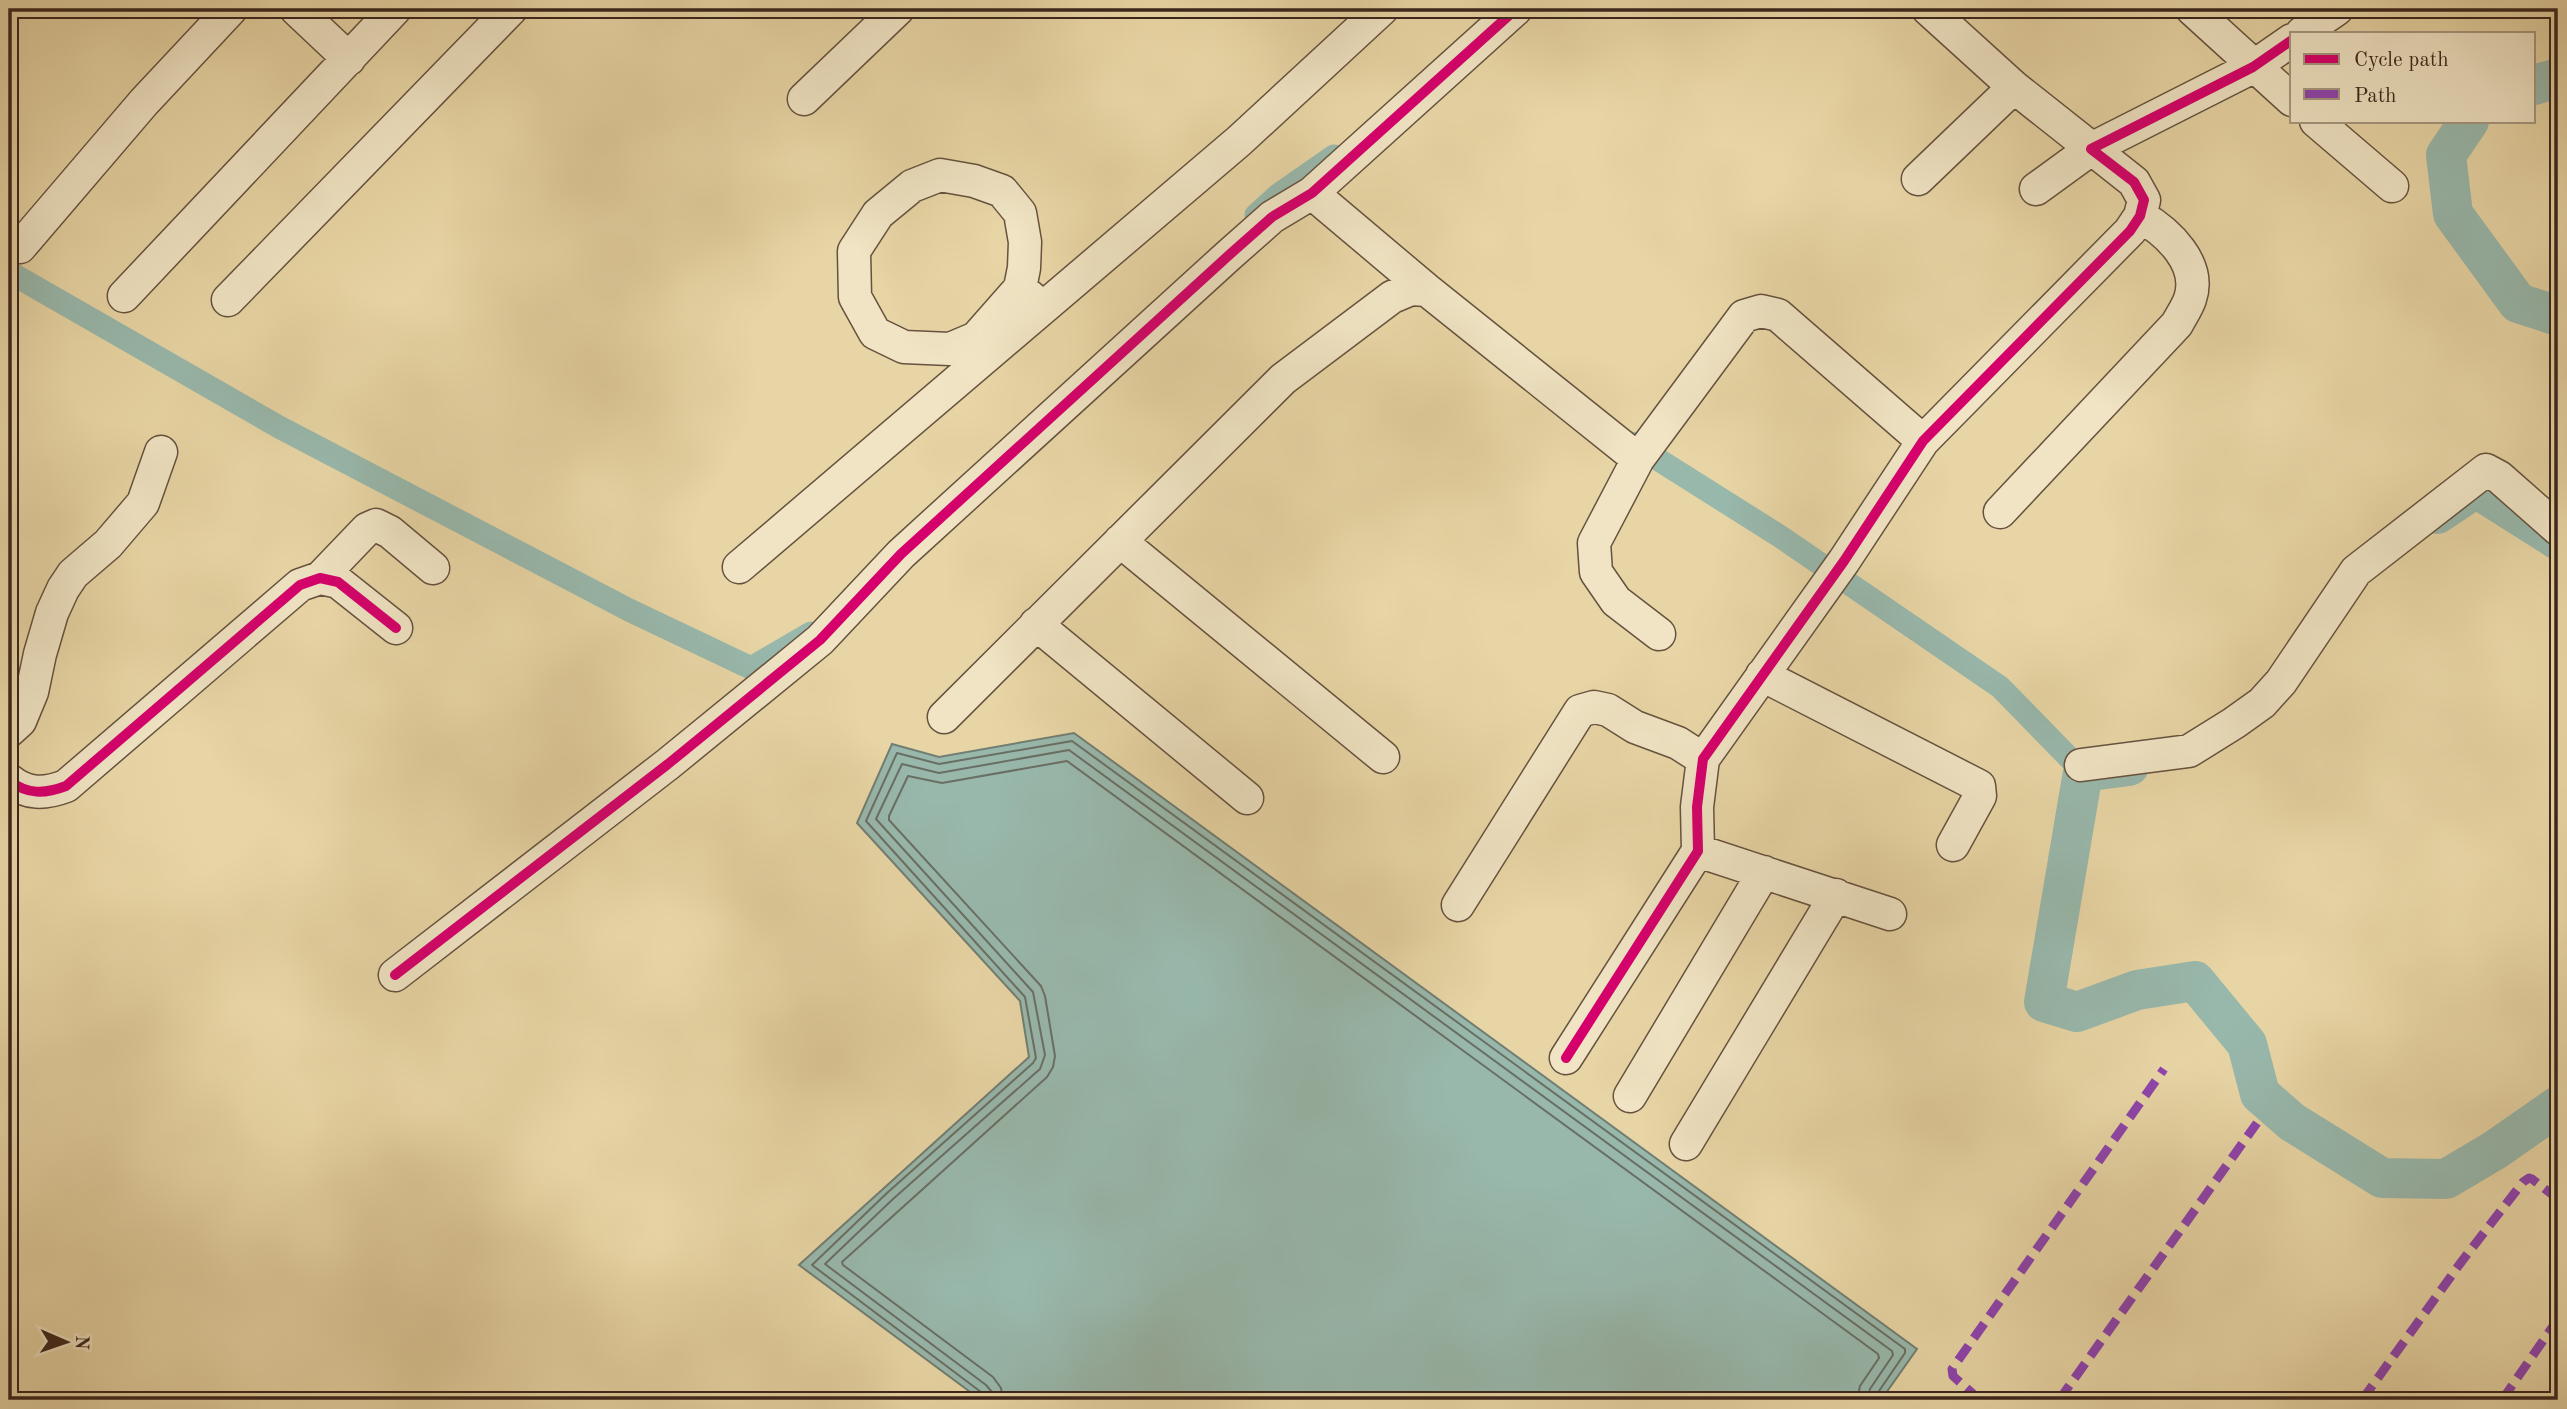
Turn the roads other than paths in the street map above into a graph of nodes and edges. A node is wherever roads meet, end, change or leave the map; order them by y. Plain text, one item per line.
1 (231, 9) edge
2 (296, 9) edge
3 (395, 9) edge
4 (511, 9) edge
5 (898, 9) edge
6 (1382, 9) edge
7 (1516, 9) edge
8 (1928, 9) edge
9 (2192, 9) edge
10 (2337, 9) edge
11 (2303, 32) edge
12 (2277, 58) edge
13 (349, 59) junction
14 (2014, 87) junction
15 (2290, 94) edge
16 (804, 99) dead end
17 (2317, 122) edge
18 (2091, 149) junction
19 (1918, 179) dead end
20 (2392, 186) dead end
21 (2036, 189) dead end
22 (1312, 193) junction
23 (2140, 216) junction
24 (20, 247) dead end
25 (1427, 290) junction
26 (124, 296) dead end
27 (1032, 298) junction
28 (228, 300) dead end
29 (1923, 441) junction
30 (161, 452) dead end
31 (1638, 459) junction
32 (2000, 512) dead end
33 (2558, 529) edge
34 (1119, 541) junction
35 (739, 567) dead end
36 (433, 568) dead end
37 (320, 578) junction
38 (1036, 624) junction
39 (396, 628) dead end
40 (1658, 634) dead end
41 (1762, 676) junction
42 (944, 717) dead end
43 (9, 731) edge
44 (1383, 757) dead end
45 (1703, 759) junction
46 (2081, 765) dead end
47 (9, 780) edge
48 (1247, 798) dead end
49 (1953, 845) dead end
50 (1698, 851) junction
51 (1764, 872) junction
52 (1836, 895) junction
53 (1458, 905) dead end
54 (1890, 914) dead end
55 (395, 975) dead end
56 (1566, 1058) dead end
57 (1630, 1096) dead end
58 (1686, 1144) dead end

1 - 24 street
2 - 13 street
3 - 13 street
4 - 28 street
5 - 16 street
6 - 27 street
7 - 22 street
8 - 14 street
9 - 12 street
10 - 11 street
12 - 15 street
12 - 18 street
13 - 26 street
14 - 18 street
14 - 19 street
17 - 20 street
18 - 21 street
18 - 23 street
22 - 25 street
22 - 55 street
23 - 29 street
23 - 32 street
25 - 31 street
25 - 34 street
27 - 27 street
27 - 35 street
29 - 31 street
29 - 41 street
30 - 43 street
31 - 40 street
33 - 46 street
34 - 38 street
34 - 44 street
36 - 37 street
37 - 39 street
37 - 47 street
38 - 42 street
38 - 48 street
41 - 45 street
41 - 49 street
45 - 50 street
45 - 53 street
50 - 51 street
50 - 56 street
51 - 52 street
51 - 57 street
52 - 54 street
52 - 58 street

